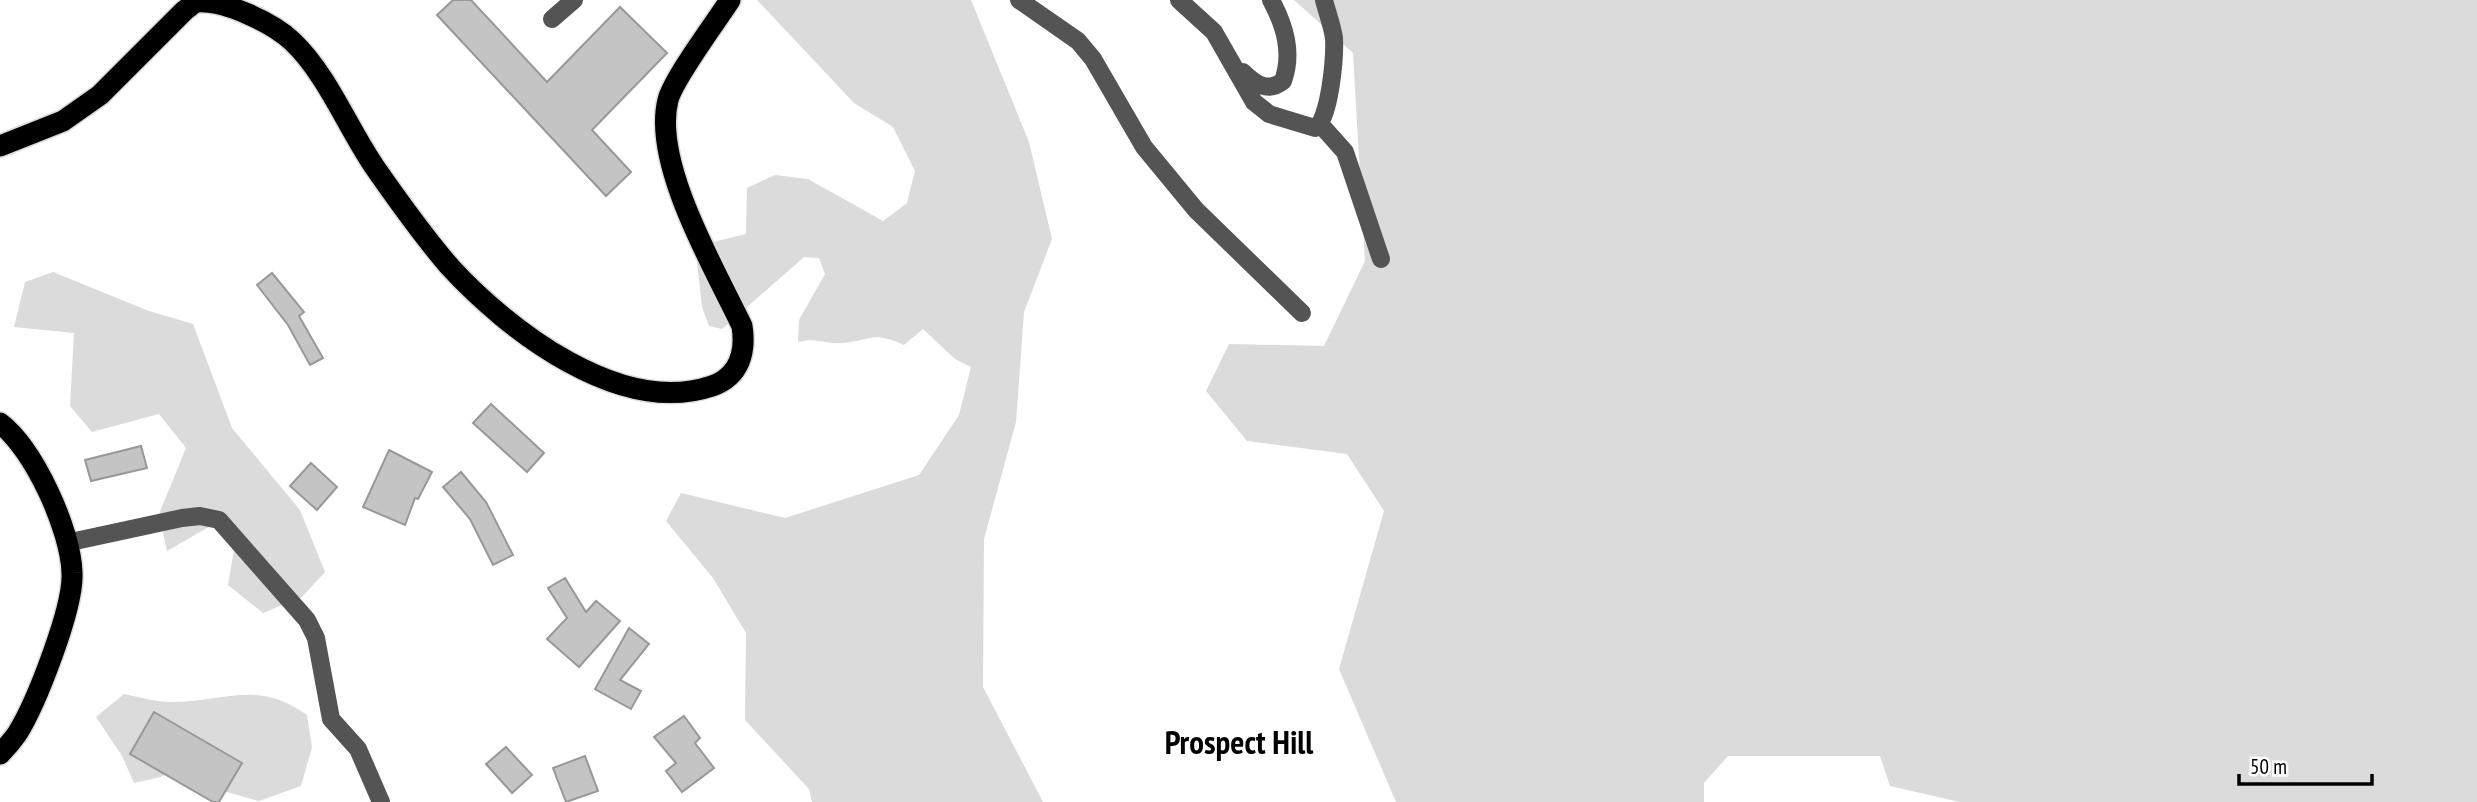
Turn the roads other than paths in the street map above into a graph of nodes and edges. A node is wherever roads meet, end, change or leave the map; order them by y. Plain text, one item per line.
1 (574, 0) edge
2 (730, 0) edge
3 (1019, 0) edge
4 (1179, 0) edge
5 (1271, 0) edge
6 (1323, 1) edge
7 (552, 19) dead end
8 (1228, 55) junction
9 (1321, 125) junction
10 (0, 146) edge
11 (1381, 259) dead end
12 (1302, 313) dead end
13 (0, 423) edge
14 (65, 543) junction
15 (0, 754) edge
16 (381, 802) edge

1 - 7 street
2 - 10 highway
3 - 12 street
4 - 8 street
5 - 8 street
6 - 9 street
8 - 9 street
9 - 11 street
13 - 14 highway
14 - 15 highway
14 - 16 street

